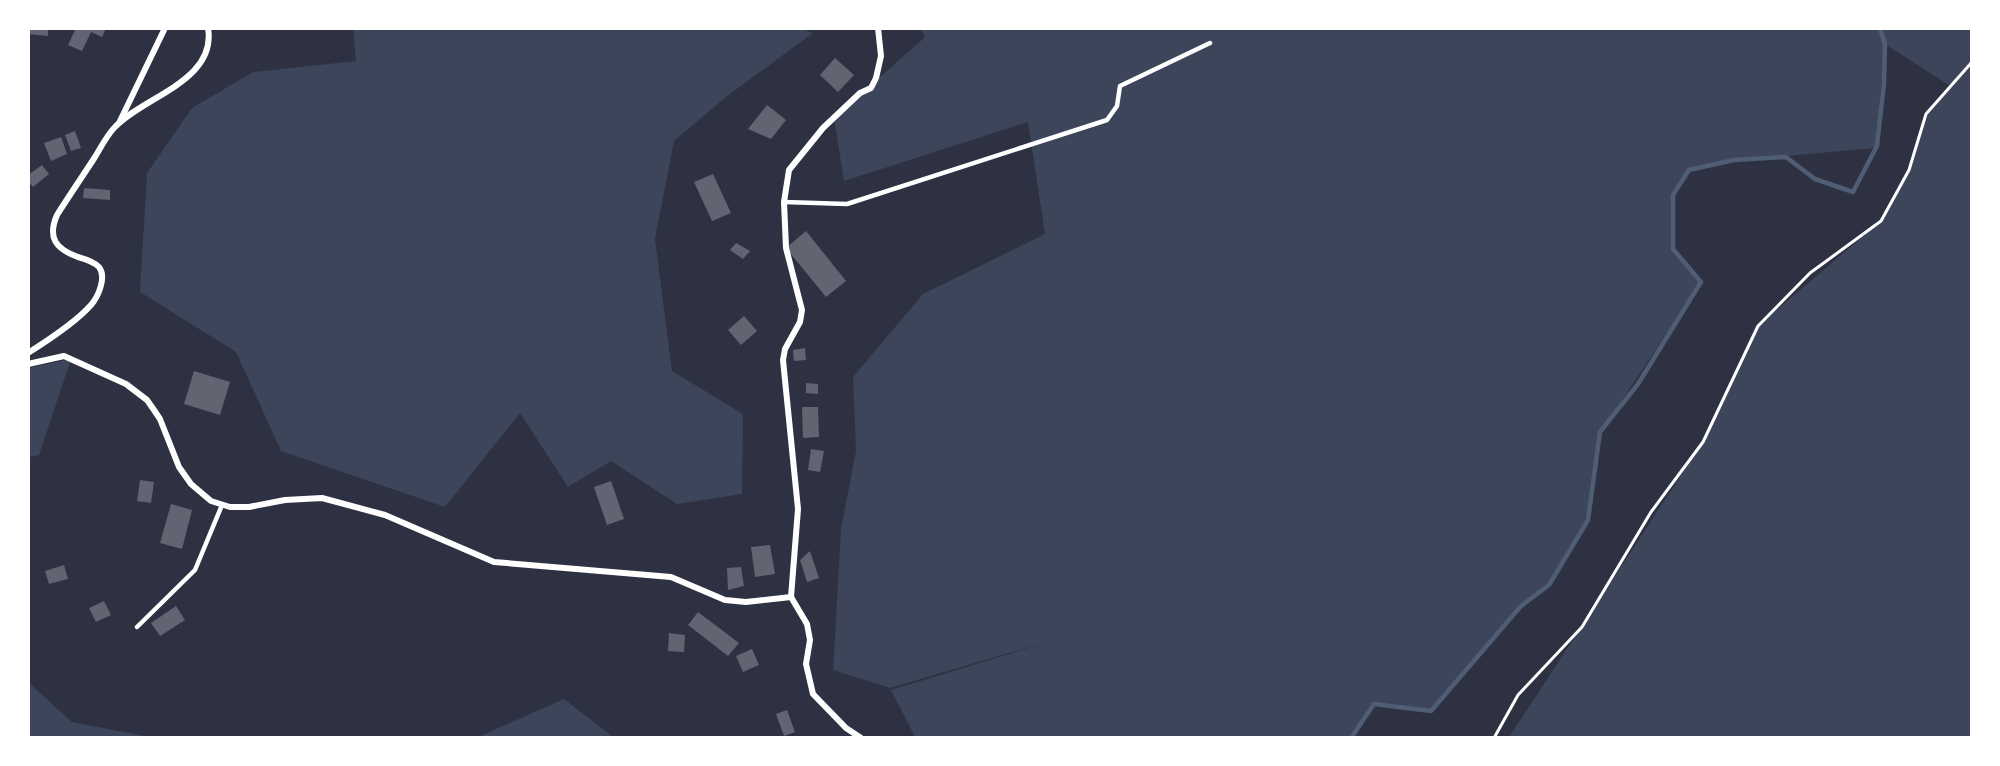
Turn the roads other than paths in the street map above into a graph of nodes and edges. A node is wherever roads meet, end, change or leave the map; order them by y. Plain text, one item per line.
1 (165, 28) edge
2 (208, 28) edge
3 (878, 28) edge
4 (1210, 43) dead end
5 (120, 122) junction
6 (784, 202) junction
7 (28, 353) edge
8 (28, 364) edge
9 (222, 505) junction
10 (791, 597) junction
11 (137, 627) dead end
12 (861, 738) edge

1 - 5 street
2 - 5 street
3 - 6 street
4 - 6 lane
5 - 7 street
6 - 10 street
8 - 9 street
9 - 10 street
9 - 11 lane
10 - 12 street

